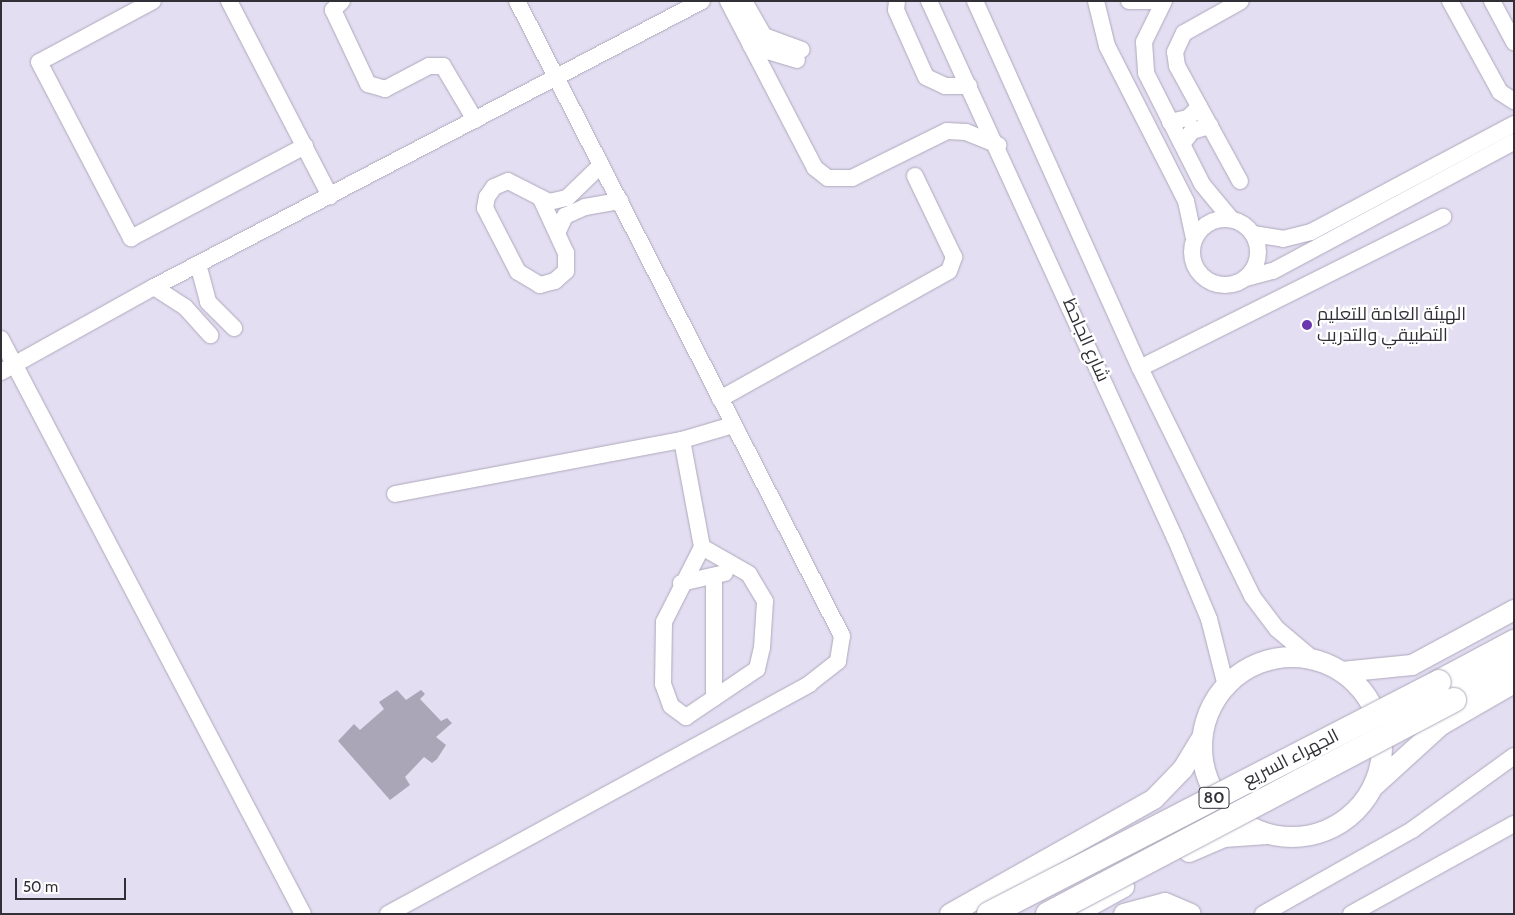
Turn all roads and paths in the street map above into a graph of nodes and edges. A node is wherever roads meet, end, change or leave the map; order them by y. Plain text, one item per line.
1 (153, 1) edge
2 (229, 1) edge
3 (342, 1) edge
4 (517, 1) edge
5 (702, 1) edge
6 (728, 1) edge
7 (744, 1) edge
8 (897, 1) edge
9 (929, 1) edge
10 (975, 1) edge
11 (1096, 1) edge
12 (1129, 1) edge
13 (1163, 1) edge
14 (1241, 1) edge
15 (1450, 1) edge
16 (1492, 1) edge
17 (1514, 42) edge
18 (751, 46) junction
19 (556, 76) junction
20 (969, 86) junction
21 (1507, 97) edge
22 (1199, 106) junction
23 (475, 120) junction
24 (1170, 122) junction
25 (1210, 126) junction
26 (1511, 132) edge
27 (1182, 144) junction
28 (998, 145) junction
29 (305, 146) junction
30 (601, 165) junction
31 (915, 176) dead end
32 (1240, 181) dead end
33 (330, 196) junction
34 (541, 199) junction
35 (620, 201) junction
36 (1443, 217) dead end
37 (1231, 219) junction
38 (558, 231) junction
39 (1254, 234) junction
40 (1194, 239) junction
41 (198, 264) junction
42 (1246, 278) junction
43 (154, 287) junction
44 (234, 328) dead end
45 (210, 335) dead end
46 (1, 339) edge
47 (1140, 368) junction
48 (8, 369) edge
49 (720, 399) junction
50 (733, 426) junction
51 (682, 440) junction
52 (394, 494) dead end
53 (702, 548) junction
54 (740, 570) junction
55 (714, 576) junction
56 (681, 583) junction
57 (1514, 610) edge
58 (1514, 642) edge
59 (1314, 660) junction
60 (1514, 668) edge
61 (1342, 672) junction
62 (1514, 684) edge
63 (1226, 686) junction
64 (714, 698) junction
65 (1203, 735) junction
66 (1514, 756) edge
67 (1373, 786) junction
68 (1514, 824) edge
69 (1269, 834) junction
70 (303, 914) edge
71 (388, 914) edge
72 (950, 914) edge
73 (989, 914) edge
74 (1048, 914) edge
75 (1075, 914) edge
76 (1124, 914) edge
77 (1191, 914) edge
78 (1263, 914) edge
79 (1352, 914) edge

1 - 29 street
2 - 29 street
3 - 23 street
4 - 19 street
5 - 19 street
6 - 18 street
7 - 18 street
8 - 20 street
9 - 20 street, شارع الجاحظ
10 - 47 street
11 - 40 street
12 - 13 street
13 - 24 street
14 - 22 street
15 - 21 street
16 - 17 street
18 - 28 street
19 - 23 street
19 - 30 street
20 - 28 street, شارع الجاحظ
21 - 26 street
22 - 24 street
22 - 25 street
23 - 33 street
24 - 27 street
25 - 27 street
25 - 32 street
26 - 39 street
26 - 42 street
27 - 37 street
28 - 63 street, شارع الجاحظ
29 - 33 street
30 - 34 street
30 - 35 street
31 - 49 street
33 - 41 street
34 - 38 street
34 - 38 street
35 - 38 street
35 - 49 street
36 - 47 street
37 - 39 street
37 - 40 street
39 - 42 street
40 - 42 street
41 - 43 street
41 - 44 street
43 - 45 street
43 - 48 street
46 - 48 street
47 - 59 street
48 - 70 street
49 - 50 street
50 - 51 street
50 - 71 street
51 - 52 street
51 - 53 street
53 - 54 street
53 - 56 street
54 - 55 street
54 - 64 street
55 - 56 street
55 - 64 street
56 - 64 street
57 - 61 main road
58 - 73 highway, الجهراء السريع / 80, bridge
59 - 61 main road
59 - 63 main road
60 - 74 highway, الجهراء السريع / 80, bridge
61 - 67 main road
62 - 67 main road
63 - 65 main road
65 - 69 main road
65 - 72 main road
66 - 78 street
67 - 69 main road
68 - 79 street
69 - 75 main road
76 - 77 main road

